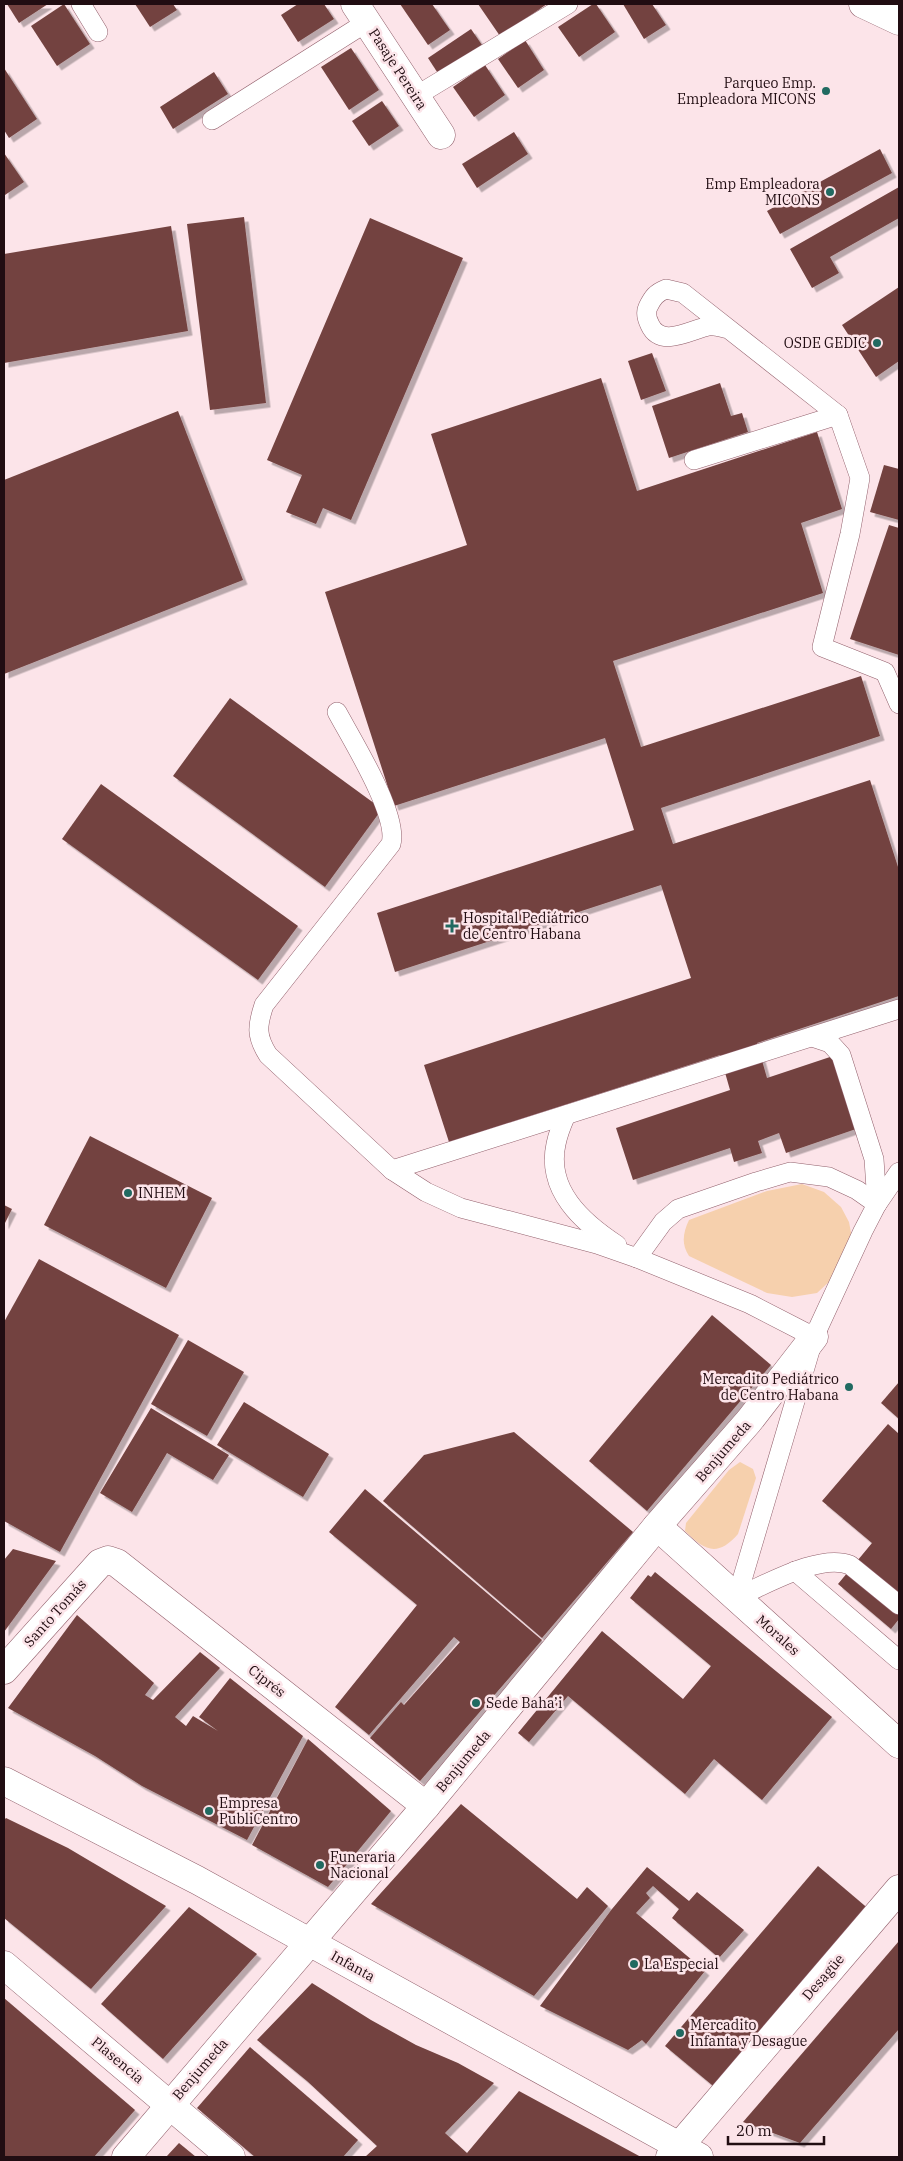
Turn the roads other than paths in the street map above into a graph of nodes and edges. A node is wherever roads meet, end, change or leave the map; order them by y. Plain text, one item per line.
1 (80, 4) edge
2 (568, 4) edge
3 (863, 4) edge
4 (361, 13) edge
5 (899, 21) edge
6 (98, 32) dead end
7 (416, 96) junction
8 (212, 120) dead end
9 (441, 135) dead end
10 (728, 329) dead end
11 (838, 415) junction
12 (694, 460) dead end
13 (899, 704) edge
14 (337, 712) dead end
15 (899, 1009) edge
16 (812, 1037) junction
17 (566, 1115) junction
18 (392, 1170) junction
19 (899, 1172) edge
20 (877, 1204) junction
21 (637, 1258) junction
22 (814, 1337) junction
23 (657, 1526) junction
24 (108, 1560) joint
25 (795, 1571) junction
26 (737, 1597) junction
27 (899, 1605) edge
28 (899, 1660) edge
29 (4, 1670) edge
30 (899, 1742) edge
31 (4, 1781) edge
32 (426, 1806) junction
33 (899, 1889) edge
34 (310, 1942) junction
35 (4, 1965) edge
36 (170, 2104) junction
37 (682, 2154) edge
38 (126, 2157) edge
39 (231, 2157) edge

1 - 6 lane
2 - 7 lane
3 - 5 street
4 - 7 street, Pasaje Pereira
4 - 8 lane
7 - 9 street, Pasaje Pereira
10 - 11 lane
11 - 12 lane
11 - 13 lane
14 - 18 lane
15 - 16 lane
16 - 17 lane
16 - 20 lane
17 - 18 lane
17 - 21 lane
18 - 21 lane
19 - 20 lane
20 - 21 lane
20 - 22 lane
21 - 22 lane
22 - 23 street, Benjumeda
22 - 26 lane
23 - 26 street, Morales
23 - 32 street, Benjumeda
24 - 29 street, Santo Tomás
24 - 32 street, Ciprés
25 - 26 lane
25 - 27 lane
25 - 28 lane
26 - 30 street, Morales
31 - 34 street, Infanta
32 - 34 street, Benjumeda
33 - 37 street, Desagüe
34 - 36 street, Benjumeda
34 - 37 street, Infanta
35 - 36 street, Plasencia
36 - 38 street, Benjumeda
36 - 39 street, Plasencia

